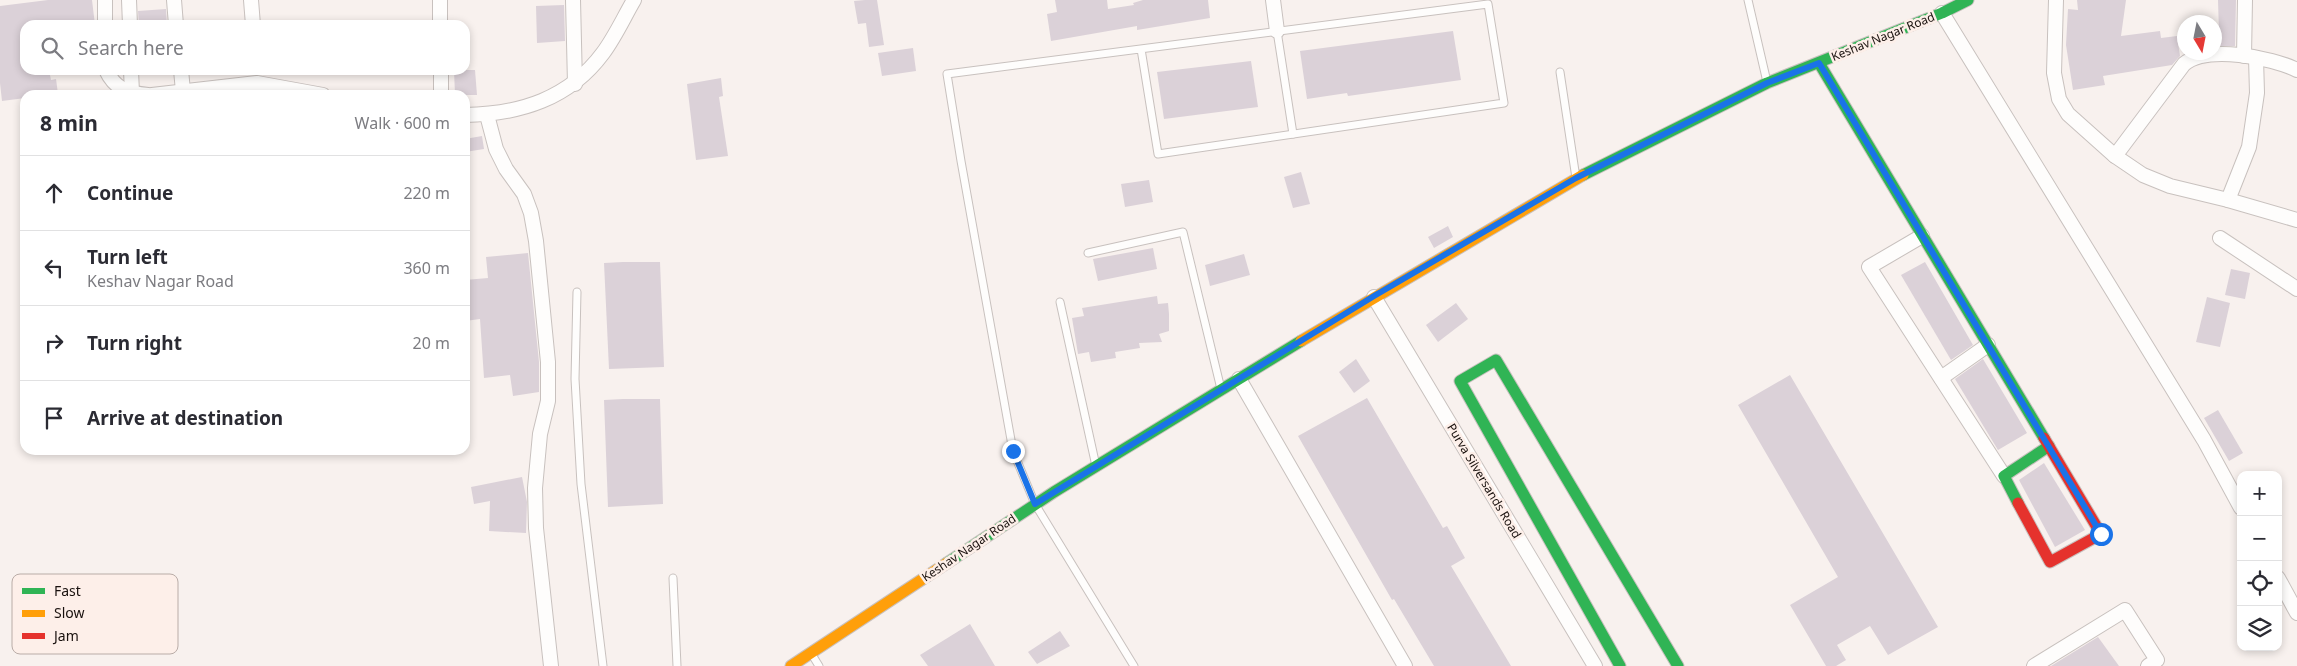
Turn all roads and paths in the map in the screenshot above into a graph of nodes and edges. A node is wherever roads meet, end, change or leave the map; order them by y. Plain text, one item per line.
1 (105, 0) edge
2 (130, 0) edge
3 (174, 0) edge
4 (251, 0) edge
5 (440, 0) edge
6 (573, 0) edge
7 (634, 0) edge
8 (1273, 0) edge
9 (1748, 0) edge
10 (1968, 0) edge
11 (2056, 0) edge
12 (2244, 0) edge
13 (1942, 13) junction
14 (105, 20) edge
15 (130, 20) edge
16 (176, 20) edge
17 (253, 20) edge
18 (440, 20) edge
19 (1278, 31) junction
20 (1141, 49) junction
21 (2250, 57) junction
22 (1819, 63) junction
23 (2297, 70) edge
24 (1560, 72) dead end
25 (108, 75) edge
26 (131, 75) edge
27 (181, 75) edge
28 (441, 75) edge
29 (256, 77) edge
30 (1767, 83) junction
31 (575, 84) junction
32 (126, 90) edge
33 (132, 90) edge
34 (183, 90) edge
35 (188, 90) edge
36 (304, 90) edge
37 (441, 90) edge
38 (470, 115) edge
39 (487, 115) junction
40 (1293, 134) junction
41 (2115, 156) junction
42 (1576, 178) junction
43 (2228, 200) junction
44 (2297, 220) edge
45 (1922, 236) junction
46 (2220, 238) dead end
47 (1088, 253) dead end
48 (2297, 289) edge
49 (577, 292) dead end
50 (1374, 296) junction
51 (1060, 302) dead end
52 (1988, 345) junction
53 (1941, 378) junction
54 (1239, 379) junction
55 (1221, 389) junction
56 (2049, 446) junction
57 (1096, 466) junction
58 (2004, 476) junction
59 (2237, 501) edge
60 (1035, 504) junction
61 (1562, 562) junction
62 (1541, 576) junction
63 (673, 578) dead end
64 (2282, 585) edge
65 (2297, 613) edge
66 (811, 653) junction
67 (551, 666) edge
68 (603, 666) edge
69 (677, 666) edge
70 (791, 666) edge
71 (819, 666) edge
72 (1134, 666) edge
73 (1405, 666) edge
74 (1595, 666) edge
75 (1620, 666) edge
76 (1678, 666) edge
77 (2034, 666) edge
78 (2148, 666) edge

1 - 14 street
2 - 15 street
3 - 16 street
4 - 17 street
5 - 18 street
6 - 31 street
7 - 31 street
8 - 19 street
9 - 30 lane
10 - 13 street, Keshav Nagar Road
11 - 41 street
12 - 21 street
13 - 22 street, Keshav Nagar Road
13 - 59 street
19 - 20 lane
19 - 40 lane
19 - 40 lane
20 - 40 lane
20 - 60 lane
21 - 23 street
21 - 41 street
21 - 43 street
22 - 30 street, Keshav Nagar Road
22 - 45 street
24 - 42 lane
25 - 32 street
26 - 33 street
27 - 34 street
28 - 37 street
29 - 35 street
29 - 36 street
30 - 42 street, Keshav Nagar Road
31 - 39 street
38 - 39 street
39 - 67 street
41 - 43 street
42 - 50 street, Keshav Nagar Road
43 - 44 street
45 - 52 street
45 - 53 street
46 - 48 street
47 - 55 lane
49 - 68 lane
50 - 54 street, Keshav Nagar Road
50 - 62 street, Purva Silversands Road
51 - 57 lane
52 - 53 street
52 - 56 street
53 - 58 street
54 - 55 street, Keshav Nagar Road
54 - 73 street
55 - 57 street, Keshav Nagar Road
56 - 58 street
56 - 58 street
57 - 60 street, Keshav Nagar Road
60 - 66 street, Keshav Nagar Road
60 - 72 lane
61 - 62 street
61 - 75 street
61 - 76 street
62 - 74 street, Purva Silversands Road
63 - 69 lane
64 - 65 street
66 - 70 street, Keshav Nagar Road
66 - 71 lane
77 - 78 street

